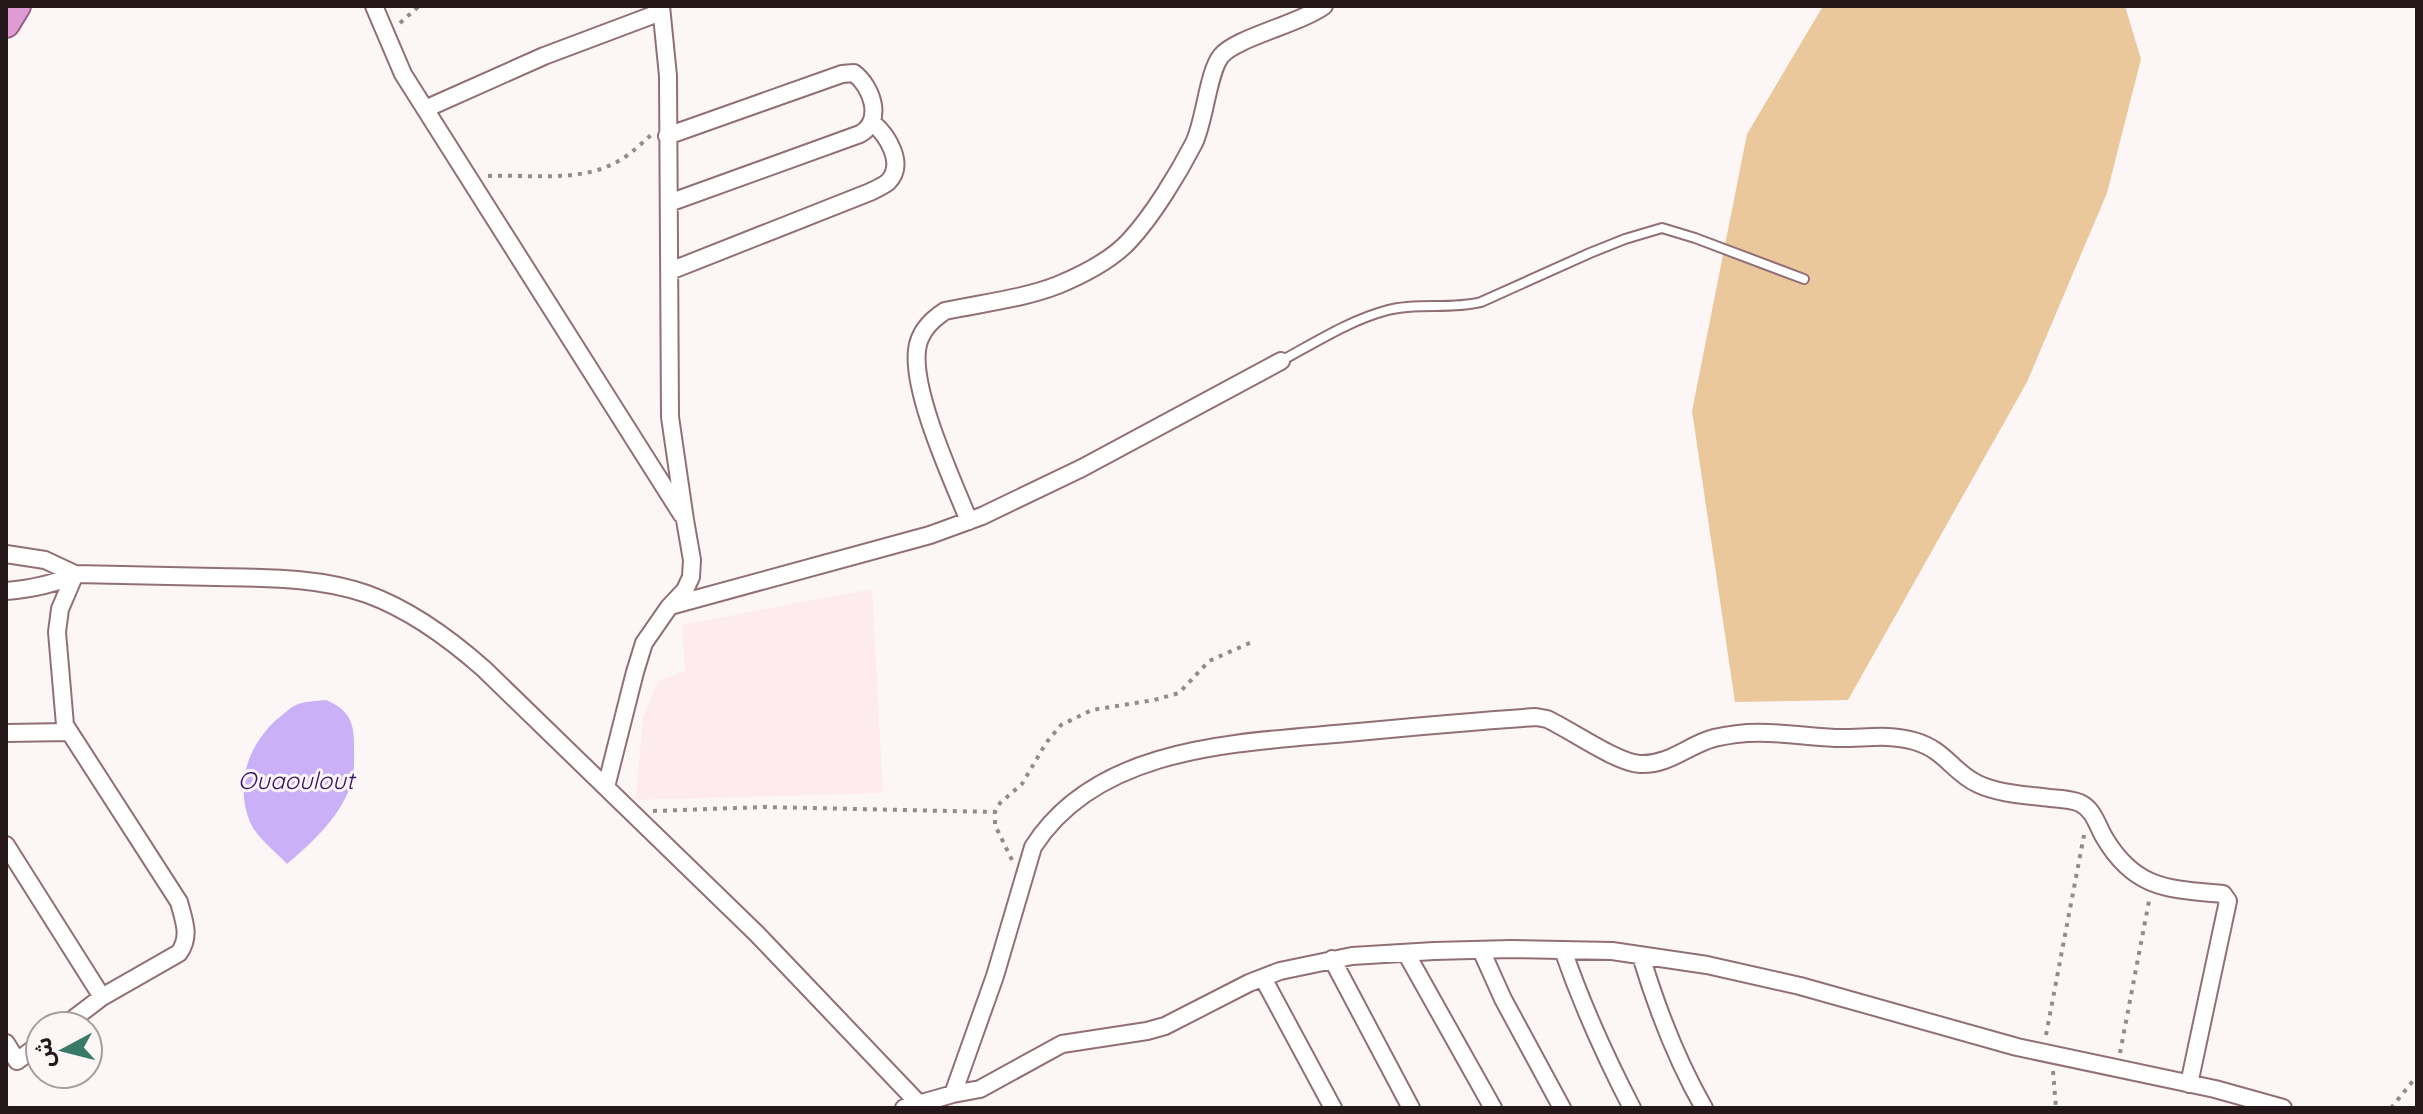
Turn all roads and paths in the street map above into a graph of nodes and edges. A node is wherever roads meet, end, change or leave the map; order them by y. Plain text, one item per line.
1 (17, 6) edge
2 (374, 6) edge
3 (419, 6) edge
4 (1324, 6) edge
5 (661, 9) edge
6 (6, 24) edge
7 (386, 35) junction
8 (425, 109) junction
9 (873, 123) junction
10 (667, 129) junction
11 (469, 177) junction
12 (669, 203) junction
13 (670, 271) junction
14 (1804, 279) dead end
15 (1281, 361) joint
16 (685, 520) junction
17 (969, 521) junction
18 (6, 554) edge
19 (75, 574) junction
20 (6, 591) edge
21 (669, 607) junction
22 (1252, 642) dead end
23 (69, 732) junction
24 (6, 733) edge
25 (606, 787) junction
26 (2089, 810) junction
27 (630, 811) junction
28 (995, 812) junction
29 (6, 845) edge
30 (1021, 880) junction
31 (2152, 883) junction
32 (1481, 950) junction
33 (1563, 950) junction
34 (1406, 953) junction
35 (1641, 956) junction
36 (1332, 959) junction
37 (1263, 978) junction
38 (102, 997) junction
39 (85, 1010) edge
40 (6, 1043) edge
41 (2047, 1054) junction
42 (24, 1056) edge
43 (2117, 1068) junction
44 (2417, 1076) edge
45 (2189, 1084) junction
46 (953, 1094) junction
47 (915, 1106) edge
48 (1333, 1108) edge
49 (1411, 1108) edge
50 (1493, 1108) edge
51 (1562, 1108) edge
52 (1632, 1108) edge
53 (1704, 1108) edge
54 (2056, 1108) edge
55 (2283, 1108) edge
56 (2391, 1108) edge

1 - 6 highway
2 - 7 street
3 - 7 path
4 - 17 street
5 - 8 street
5 - 10 street
7 - 8 street
8 - 11 street
9 - 10 street
9 - 12 street
9 - 13 street
10 - 11 path
10 - 12 street
11 - 16 street
12 - 13 street
13 - 16 street
14 - 15 lane
15 - 17 street
16 - 21 street
17 - 21 street
18 - 19 street
19 - 20 street
19 - 23 street
19 - 25 street
21 - 25 street
22 - 28 path
23 - 24 street
23 - 38 street
25 - 27 street
26 - 30 street
26 - 31 street
26 - 41 path
27 - 28 path
27 - 47 street
28 - 30 path
29 - 38 street
30 - 46 street
31 - 43 path
31 - 45 street
32 - 33 street
32 - 34 street
32 - 51 street
33 - 35 street
33 - 52 street
34 - 36 street
34 - 50 street
35 - 41 street
35 - 53 street
36 - 37 street
36 - 49 street
37 - 46 street
37 - 48 street
38 - 39 street
40 - 42 street
41 - 43 street
41 - 54 path
43 - 45 street
44 - 56 path
45 - 55 street
46 - 47 street

